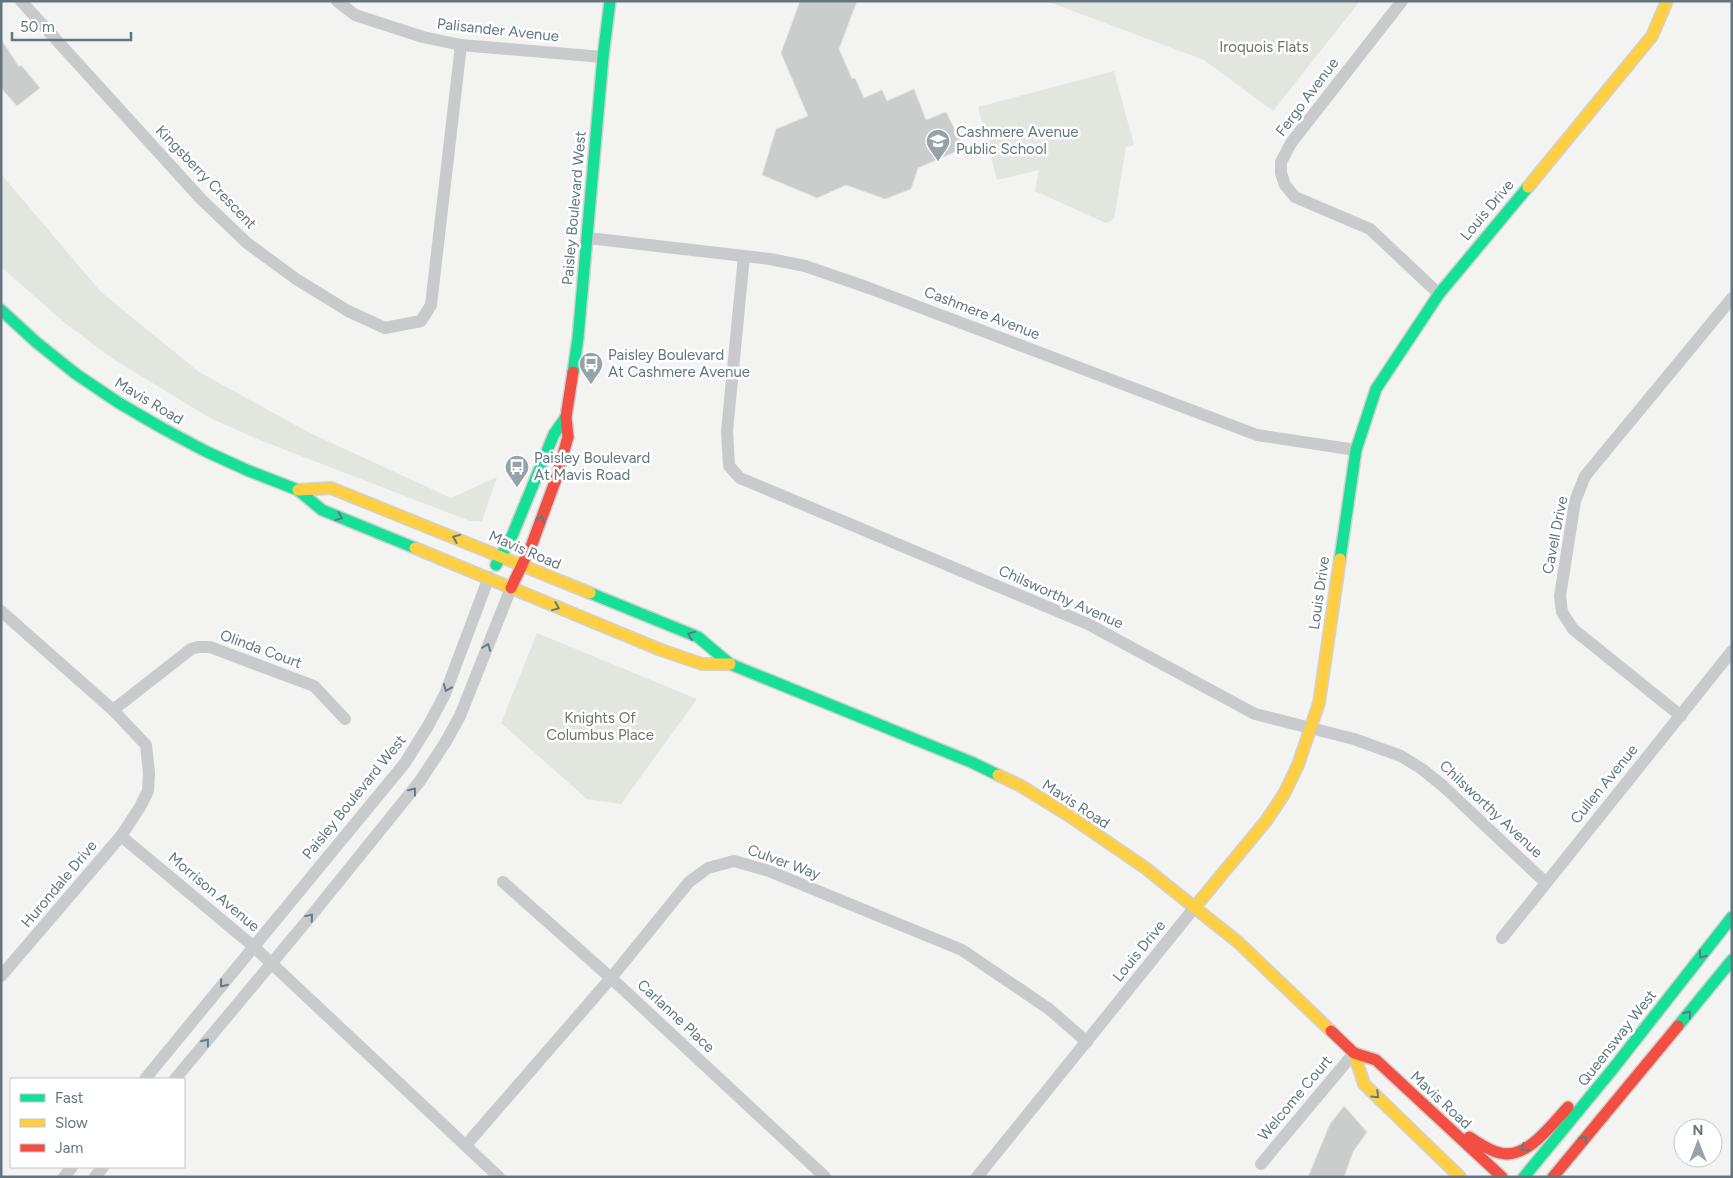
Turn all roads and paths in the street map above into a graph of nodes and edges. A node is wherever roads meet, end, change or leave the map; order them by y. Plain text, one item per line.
1 (21, 1) edge
2 (337, 1) edge
3 (610, 1) edge
4 (1402, 1) edge
5 (1667, 1) edge
6 (461, 45) junction
7 (603, 57) junction
8 (588, 238) junction
9 (744, 256) junction
10 (1439, 294) junction
11 (1732, 298) edge
12 (1, 310) edge
13 (566, 417) junction
14 (1356, 450) junction
15 (298, 490) junction
16 (501, 556) junction
17 (521, 564) junction
18 (489, 577) junction
19 (511, 588) junction
20 (1, 611) edge
21 (1732, 651) edge
22 (730, 664) junction
23 (113, 710) junction
24 (1681, 716) junction
25 (345, 719) dead end
26 (1311, 729) junction
27 (121, 836) junction
28 (503, 882) dead end
29 (1546, 882) junction
30 (1196, 907) junction
31 (1732, 916) edge
32 (1502, 938) dead end
33 (253, 946) junction
34 (1732, 960) edge
35 (271, 963) junction
36 (1, 976) edge
37 (611, 978) junction
38 (1087, 1042) junction
39 (1354, 1053) junction
40 (1612, 1070) junction
41 (146, 1078) edge
42 (176, 1078) edge
43 (1443, 1122) junction
44 (466, 1145) junction
45 (1262, 1164) dead end
46 (499, 1177) edge
47 (826, 1177) edge
48 (977, 1177) edge
49 (1460, 1177) edge
50 (1502, 1177) edge
51 (1524, 1177) edge
52 (1553, 1177) edge

1 - 6 street, Kingsberry Crescent
2 - 6 street, Palisander Avenue
3 - 7 main road, Paisley Boulevard West
4 - 10 street, Fergo Avenue
5 - 10 main road, Louis Drive
6 - 7 street, Palisander Avenue
7 - 8 main road, Paisley Boulevard West
8 - 9 street, Cashmere Avenue
8 - 13 main road, Paisley Boulevard West
9 - 14 street, Cashmere Avenue
9 - 26 street, Chilsworthy Avenue
10 - 14 main road, Louis Drive
11 - 24 street, Cavell Drive
12 - 15 main road, Mavis Road
13 - 16 main road, Paisley Boulevard West
17 -> 13 main road, Paisley Boulevard West
14 - 26 main road, Louis Drive
16 -> 15 main road, Mavis Road
15 -> 18 main road, Mavis Road
16 - 17 main road, Mavis Road
16 - 18 main road, Paisley Boulevard West
17 - 19 main road, Paisley Boulevard West
22 -> 17 main road, Mavis Road
18 - 19 main road, Mavis Road
18 -> 33 street, Paisley Boulevard West
19 -> 22 main road, Mavis Road
35 -> 19 street, Paisley Boulevard West
20 - 23 street
21 - 24 street, Cullen Avenue
22 - 30 main road, Mavis Road
23 - 25 street, Olinda Court
23 - 27 street
24 - 29 street, Cullen Avenue
26 - 29 street, Chilsworthy Avenue
26 - 30 main road, Louis Drive
27 - 33 street, Morrison Avenue
27 - 36 street, Hurondale Drive
28 - 37 street, Carlanne Place
29 - 32 street, Cullen Avenue
30 - 38 street, Louis Drive
30 - 39 main road, Mavis Road
31 -> 40 main road, Queensway West
33 - 35 street, Morrison Avenue
33 -> 41 street, Paisley Boulevard West
52 -> 34 main road
42 -> 35 street, Paisley Boulevard West
35 - 44 street, Morrison Avenue
37 - 38 street, Culver Way
37 - 44 street, Culver Way
37 - 47 street, Carlanne Place
38 - 48 street, Louis Drive
39 - 43 main road, Mavis Road
39 - 45 street, Welcome Court
39 -> 49 main road, Mavis Road
40 -> 43 main road
40 - 51 main road, Queensway West
43 - 50 main road, Mavis Road
44 - 46 street, Morrison Avenue

